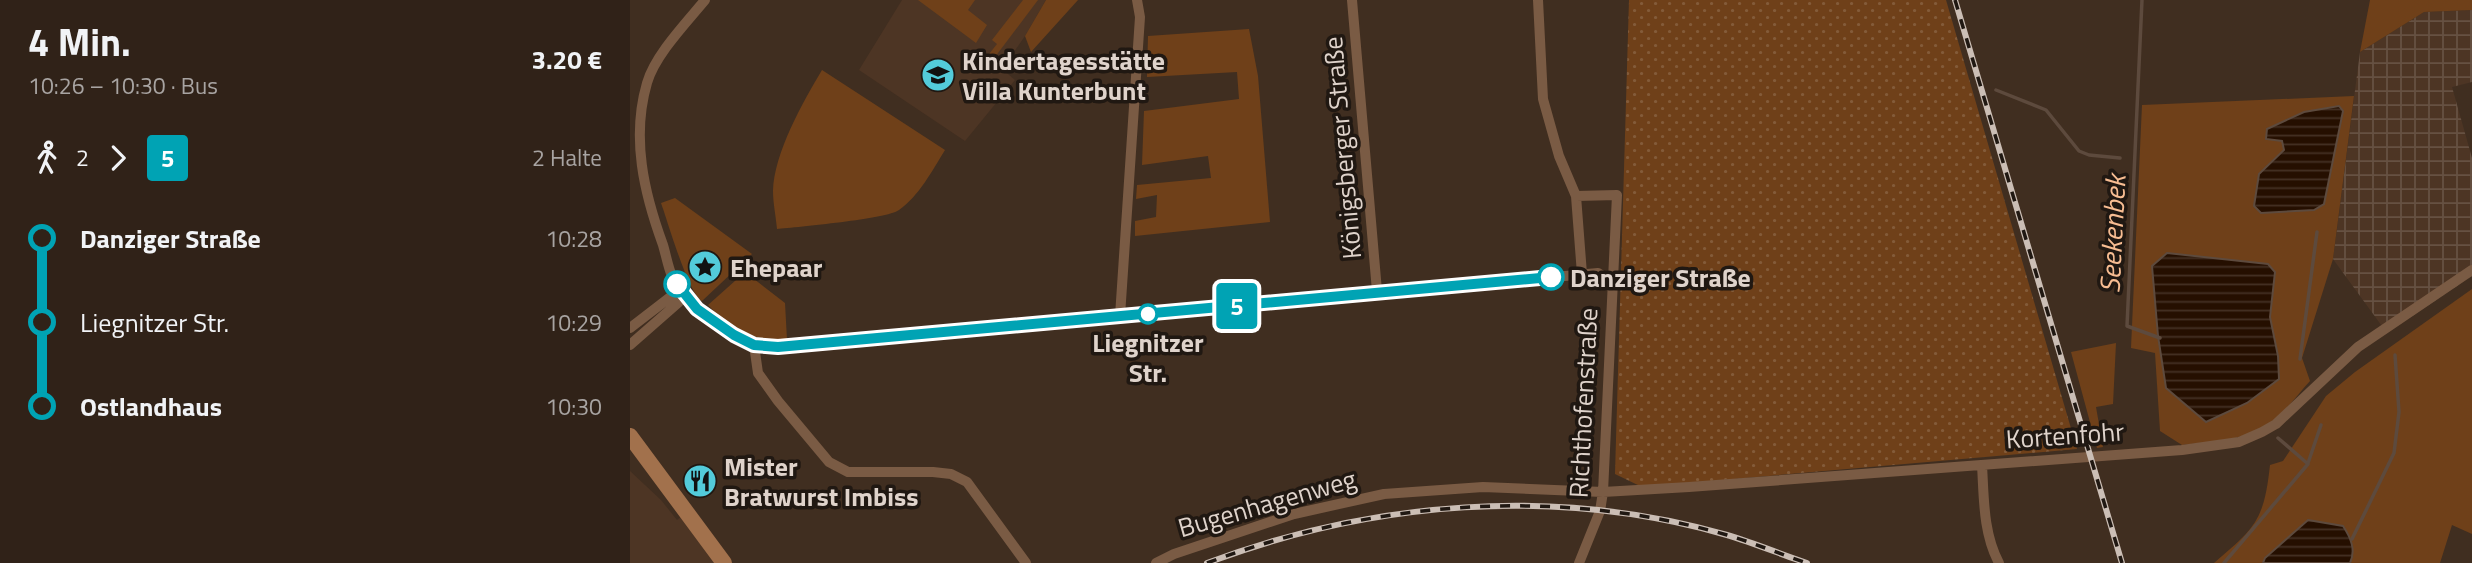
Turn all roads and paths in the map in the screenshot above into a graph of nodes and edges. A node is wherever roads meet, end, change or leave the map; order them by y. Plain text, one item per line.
1 (705, 0) edge
2 (1138, 0) edge
3 (1352, 0) edge
4 (1538, 0) edge
5 (1576, 196) junction
6 (2472, 270) edge
7 (1582, 274) junction
8 (1613, 283) junction
9 (682, 288) junction
10 (1377, 291) junction
11 (1120, 316) junction
12 (630, 328) edge
13 (630, 345) edge
14 (754, 345) junction
15 (630, 436) edge
16 (1982, 465) junction
17 (1604, 492) junction
18 (724, 563) edge
19 (1026, 563) edge
20 (1156, 563) edge
21 (1579, 563) edge
22 (1998, 563) edge

1 - 9 street
2 - 11 street
3 - 10 street, Königsberger Straße
4 - 5 street
5 - 7 street
5 - 8 street
6 - 16 street, Kortenfohr
7 - 8 street
7 - 10 street
8 - 17 street, Richthofenstraße
9 - 12 street
9 - 13 street
9 - 14 street
10 - 11 street
11 - 14 street
14 - 19 street
15 - 18 main road
16 - 17 street, Kortenfohr
16 - 22 street
17 - 20 street, Bugenhagenweg
17 - 21 street, Richthofenstraße

